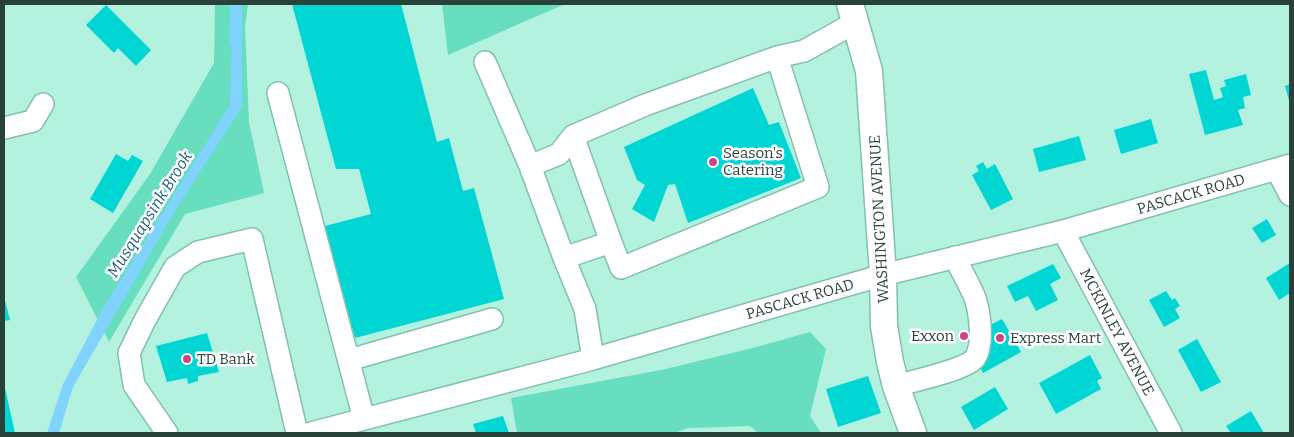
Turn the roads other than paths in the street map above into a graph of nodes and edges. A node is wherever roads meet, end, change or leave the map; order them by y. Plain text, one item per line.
1 (853, 13) edge
2 (777, 57) junction
3 (485, 62) dead end
4 (278, 93) dead end
5 (43, 104) dead end
6 (4, 128) edge
7 (573, 136) junction
8 (530, 166) junction
9 (1284, 168) edge
10 (1290, 195) edge
11 (1063, 231) junction
12 (611, 242) junction
13 (955, 257) junction
14 (564, 258) junction
15 (884, 275) junction
16 (492, 319) dead end
17 (593, 359) junction
18 (349, 360) junction
19 (896, 386) junction
20 (364, 419) junction
21 (167, 433) edge
22 (297, 433) edge
23 (311, 433) edge
24 (913, 433) edge
25 (1171, 433) edge

1 - 2 street
1 - 15 main road, WASHINGTON AVENUE
2 - 7 street
2 - 12 street
3 - 8 street
4 - 18 street
5 - 6 street
7 - 8 street
7 - 12 street
8 - 14 street
9 - 10 street
9 - 11 street, PASCACK ROAD
11 - 13 street, PASCACK ROAD
11 - 25 street, MCKINLEY AVENUE
12 - 14 street
13 - 15 street, PASCACK ROAD
13 - 19 street
14 - 17 street
15 - 17 street, PASCACK ROAD
15 - 19 main road, WASHINGTON AVENUE
16 - 18 street
17 - 20 street, PASCACK ROAD
18 - 20 street
19 - 24 main road, WASHINGTON AVENUE
20 - 23 street, PASCACK ROAD
21 - 22 street

